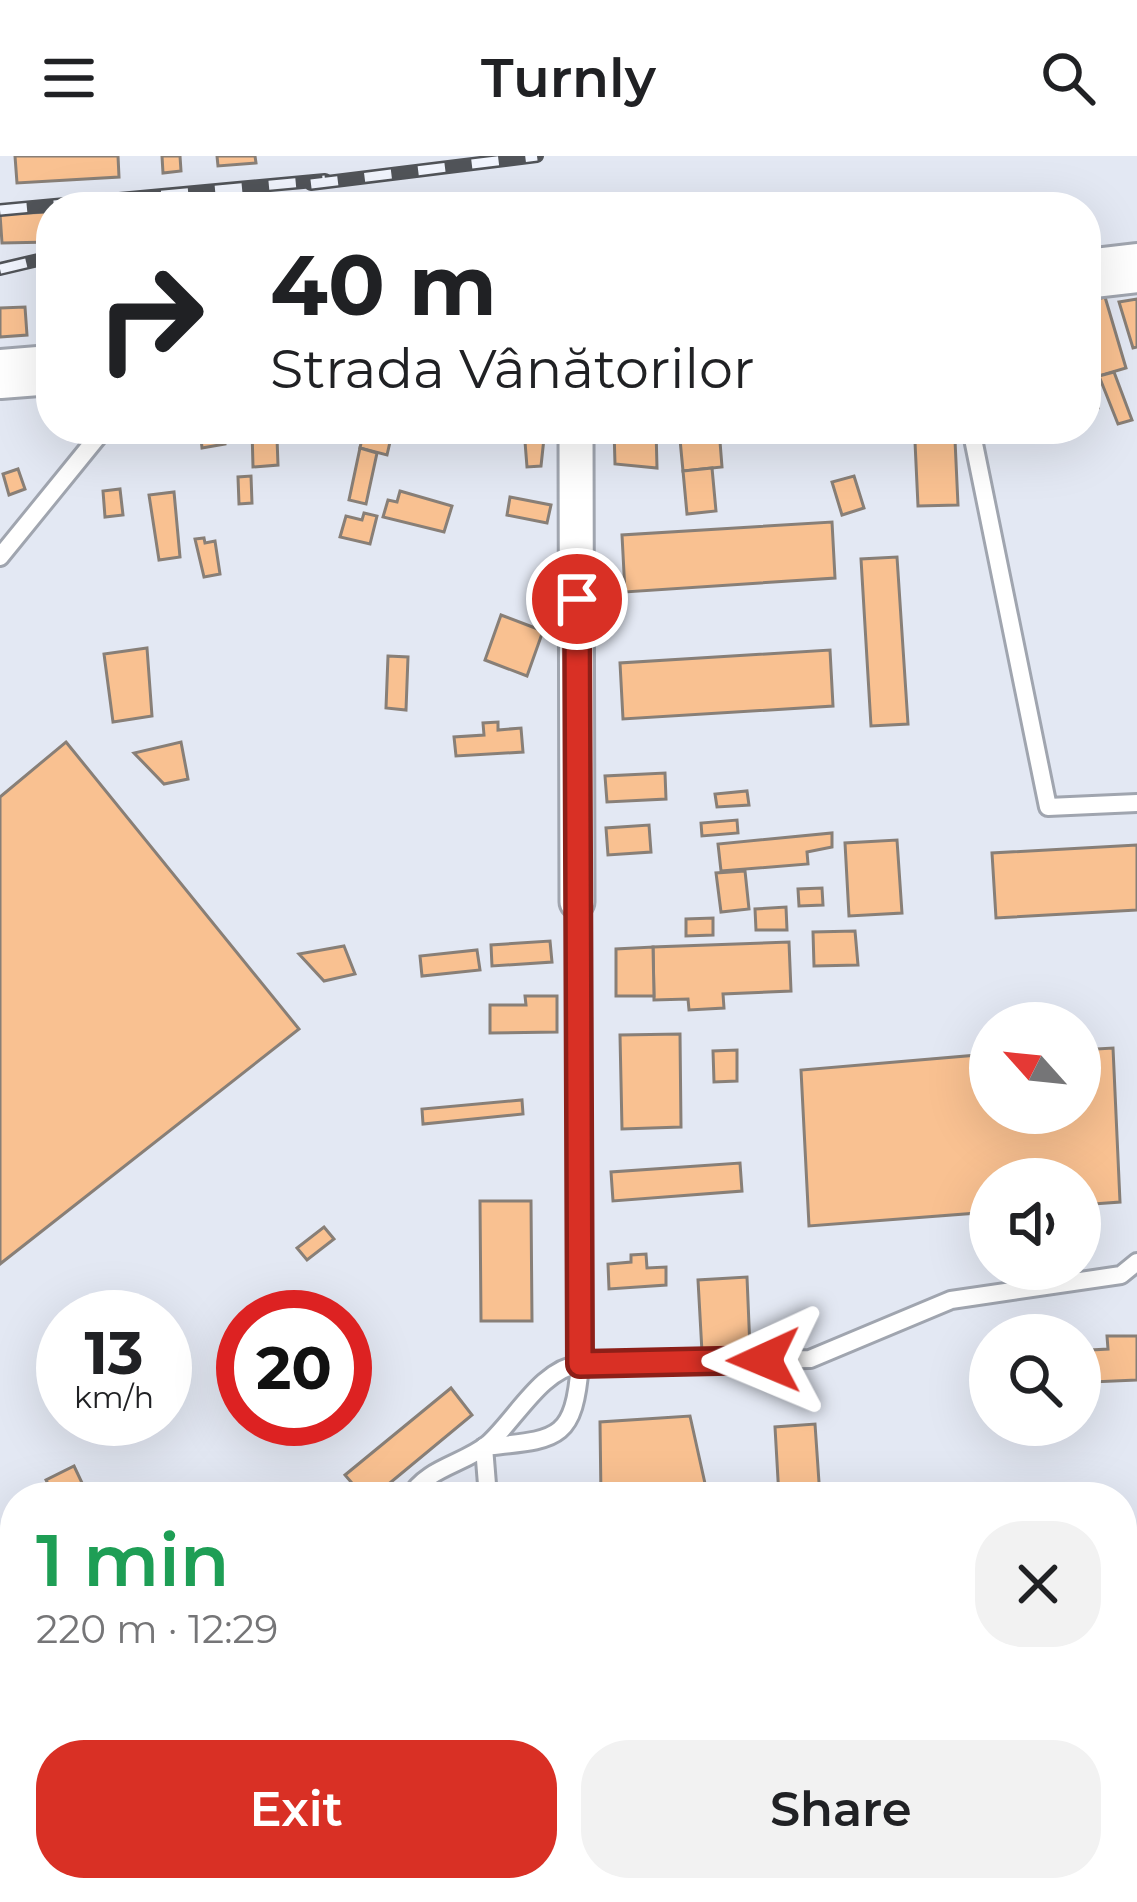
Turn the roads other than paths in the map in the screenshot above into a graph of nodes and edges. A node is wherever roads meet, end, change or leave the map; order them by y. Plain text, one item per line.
1 (1137, 268) edge
2 (1101, 272) edge
3 (36, 371) edge
4 (0, 374) edge
5 (92, 444) edge
6 (577, 444) edge
7 (974, 444) edge
8 (0, 557) edge
9 (1137, 803) edge
10 (577, 902) joint
11 (1137, 1262) edge
12 (580, 1364) junction
13 (484, 1447) junction
14 (425, 1482) edge
15 (487, 1482) edge

1 - 2 street
3 - 4 street
5 - 8 lane
6 - 10 street
7 - 9 lane
10 - 12 lane
11 - 12 lane
12 - 13 lane
12 - 13 lane
13 - 14 lane
13 - 15 lane

